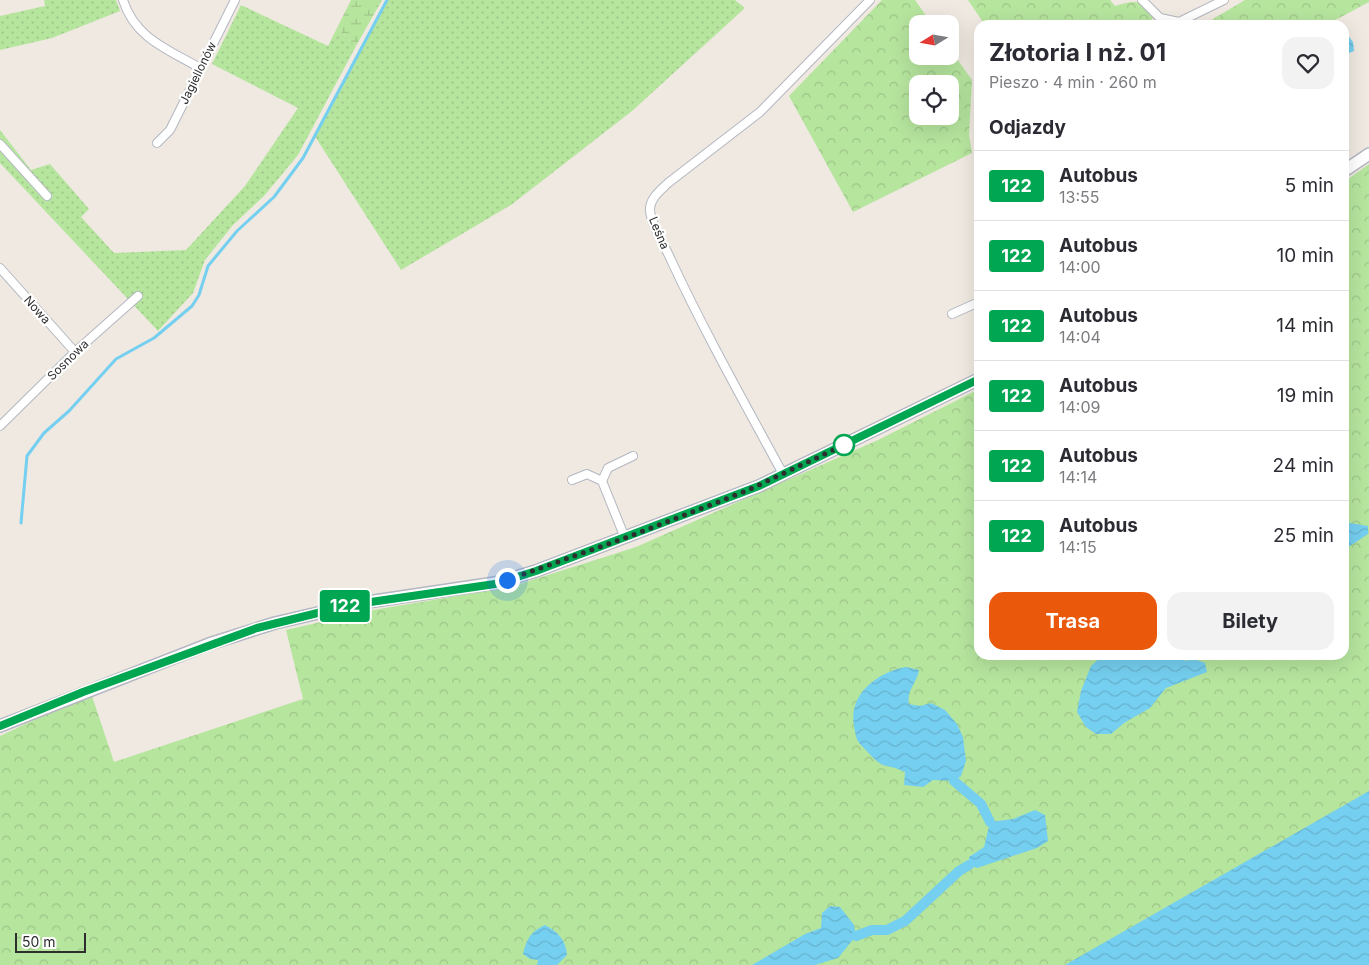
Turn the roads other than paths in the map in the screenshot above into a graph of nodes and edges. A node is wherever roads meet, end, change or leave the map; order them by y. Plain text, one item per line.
1 (123, 0) edge
2 (234, 0) edge
3 (870, 0) edge
4 (1142, 0) edge
5 (1224, 0) edge
6 (1166, 20) edge
7 (1188, 20) edge
8 (200, 68) junction
9 (157, 143) dead end
10 (0, 144) edge
11 (1369, 154) edge
12 (1349, 168) edge
13 (47, 196) dead end
14 (0, 268) edge
15 (138, 296) dead end
16 (974, 304) edge
17 (952, 314) dead end
18 (75, 352) junction
19 (974, 381) edge
20 (0, 426) edge
21 (633, 456) dead end
22 (783, 474) junction
23 (572, 480) dead end
24 (602, 481) junction
25 (625, 538) junction
26 (0, 726) edge

1 - 8 street
2 - 8 street, Jagiellonów
3 - 22 street, Leśna
4 - 6 street
5 - 7 street
8 - 9 street, Jagiellonów
10 - 13 street
11 - 12 main road
14 - 18 street, Nowa
15 - 18 street, Sosnowa
16 - 17 street
18 - 20 street, Sosnowa
19 - 22 main road
21 - 24 street
22 - 25 main road
23 - 24 street
24 - 25 street
25 - 26 main road

